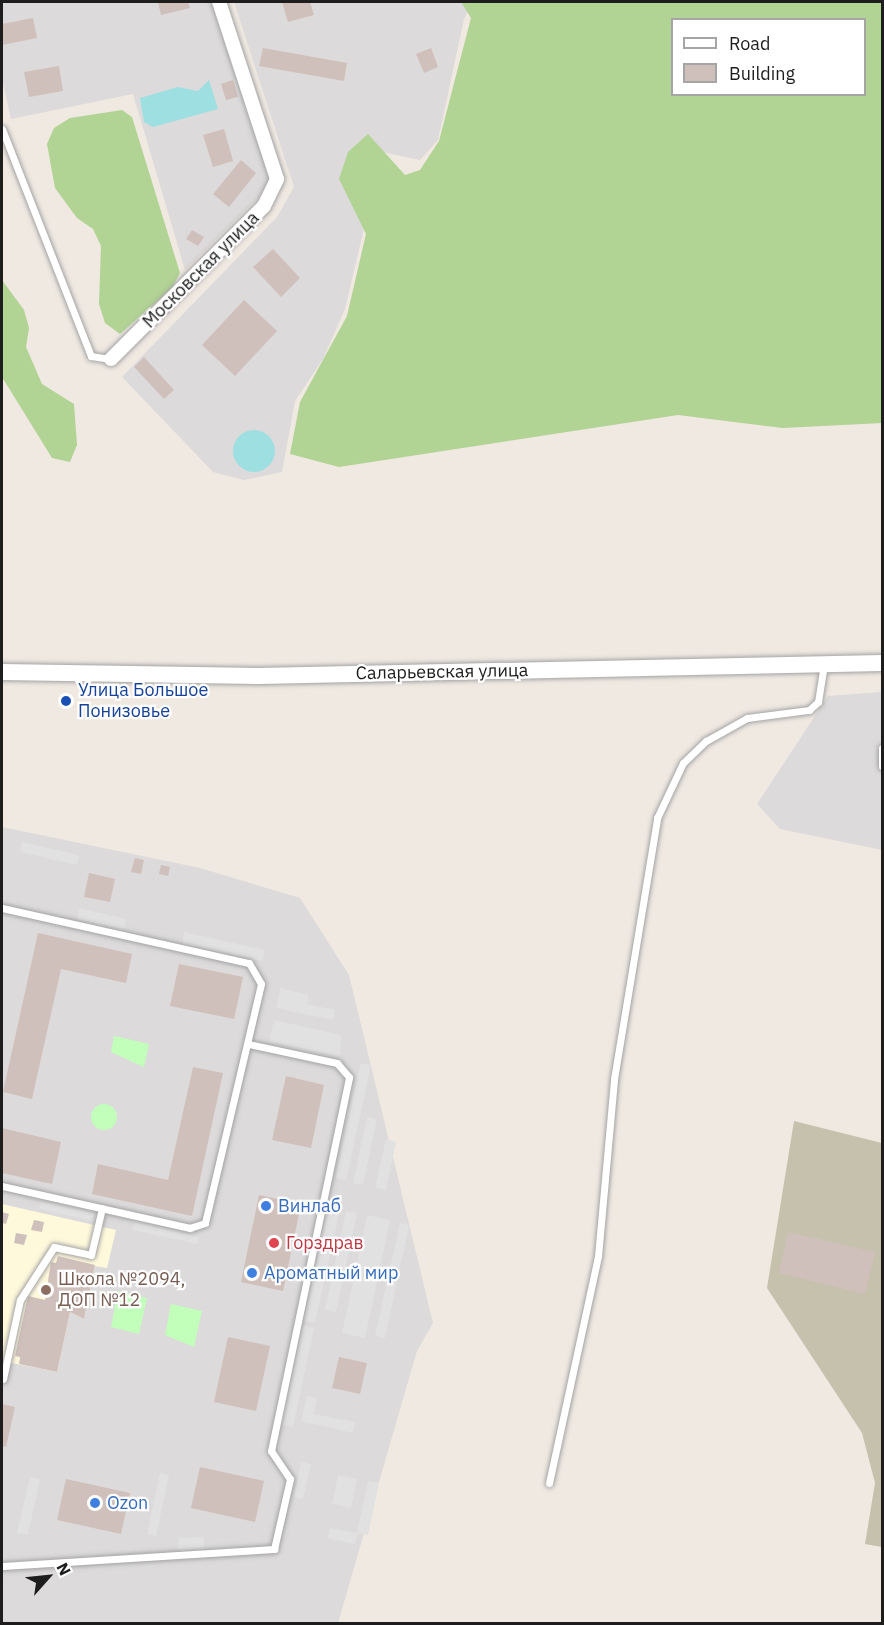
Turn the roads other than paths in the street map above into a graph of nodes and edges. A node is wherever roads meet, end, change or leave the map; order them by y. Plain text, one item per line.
1 (219, 2) edge
2 (2, 129) edge
3 (111, 359) joint
4 (882, 663) edge
5 (824, 664) junction
6 (2, 672) edge
7 (882, 748) edge
8 (882, 766) edge
9 (2, 908) edge
10 (248, 1044) junction
11 (2, 1186) edge
12 (102, 1208) junction
13 (3, 1379) edge
14 (549, 1483) dead end
15 (2, 1566) edge

1 - 3 street, Московская улица
2 - 3 lane
4 - 5 street, Саларьевская улица
5 - 6 street, Саларьевская улица
5 - 14 lane
7 - 8 lane
9 - 10 lane
10 - 12 lane
10 - 15 lane
11 - 12 lane
12 - 13 lane

